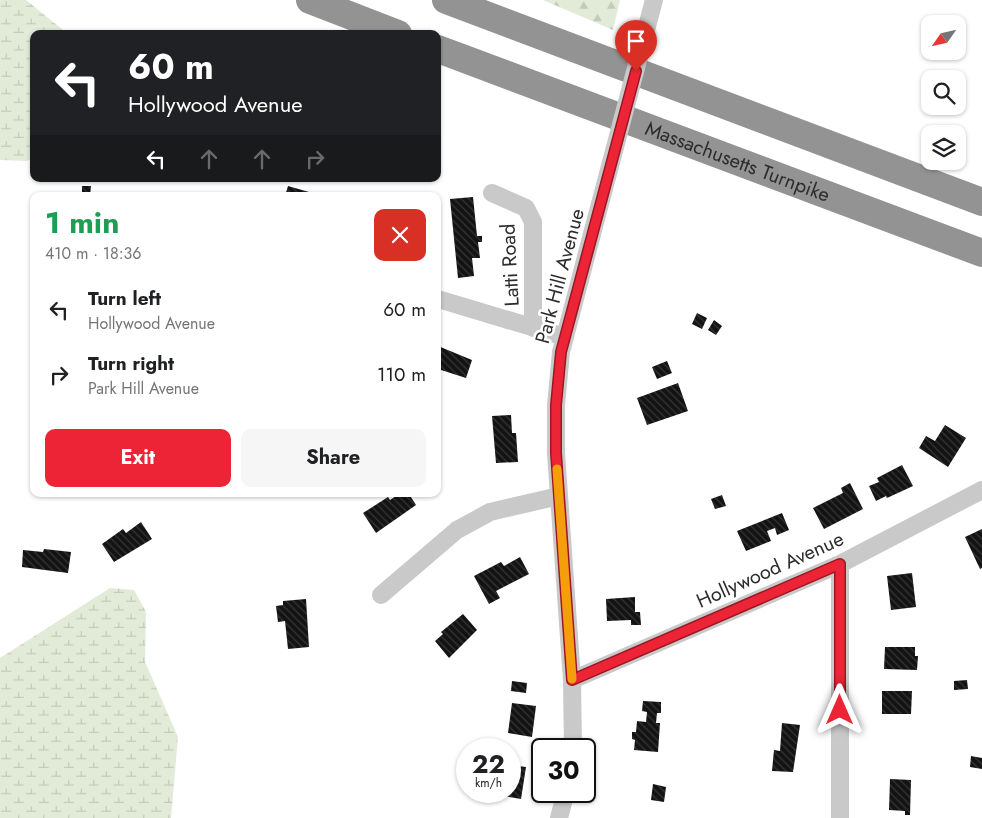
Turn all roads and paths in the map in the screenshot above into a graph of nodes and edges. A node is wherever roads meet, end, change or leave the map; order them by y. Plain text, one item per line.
1 (310, 0) edge
2 (446, 0) edge
3 (654, 0) edge
4 (388, 30) edge
5 (441, 50) edge
6 (492, 193) dead end
7 (982, 202) edge
8 (982, 253) edge
9 (441, 300) edge
10 (533, 328) junction
11 (565, 337) junction
12 (982, 490) edge
13 (559, 496) junction
14 (840, 564) junction
15 (381, 595) dead end
16 (572, 680) junction
17 (573, 738) edge
18 (563, 803) edge
19 (559, 818) edge
20 (840, 818) edge

1 - 4 highway
2 - 7 highway
3 - 11 street, Park Hill Avenue, bridge
5 - 8 highway, Massachusetts Turnpike
6 - 10 street, Latti Road
9 - 10 street
10 - 11 street
11 - 13 street, Park Hill Avenue
12 - 14 street, Hollywood Avenue
13 - 15 street
13 - 16 street, Park Hill Avenue
14 - 16 street, Hollywood Avenue
14 - 20 street
16 - 17 street, Park Hill Avenue
18 - 19 street

